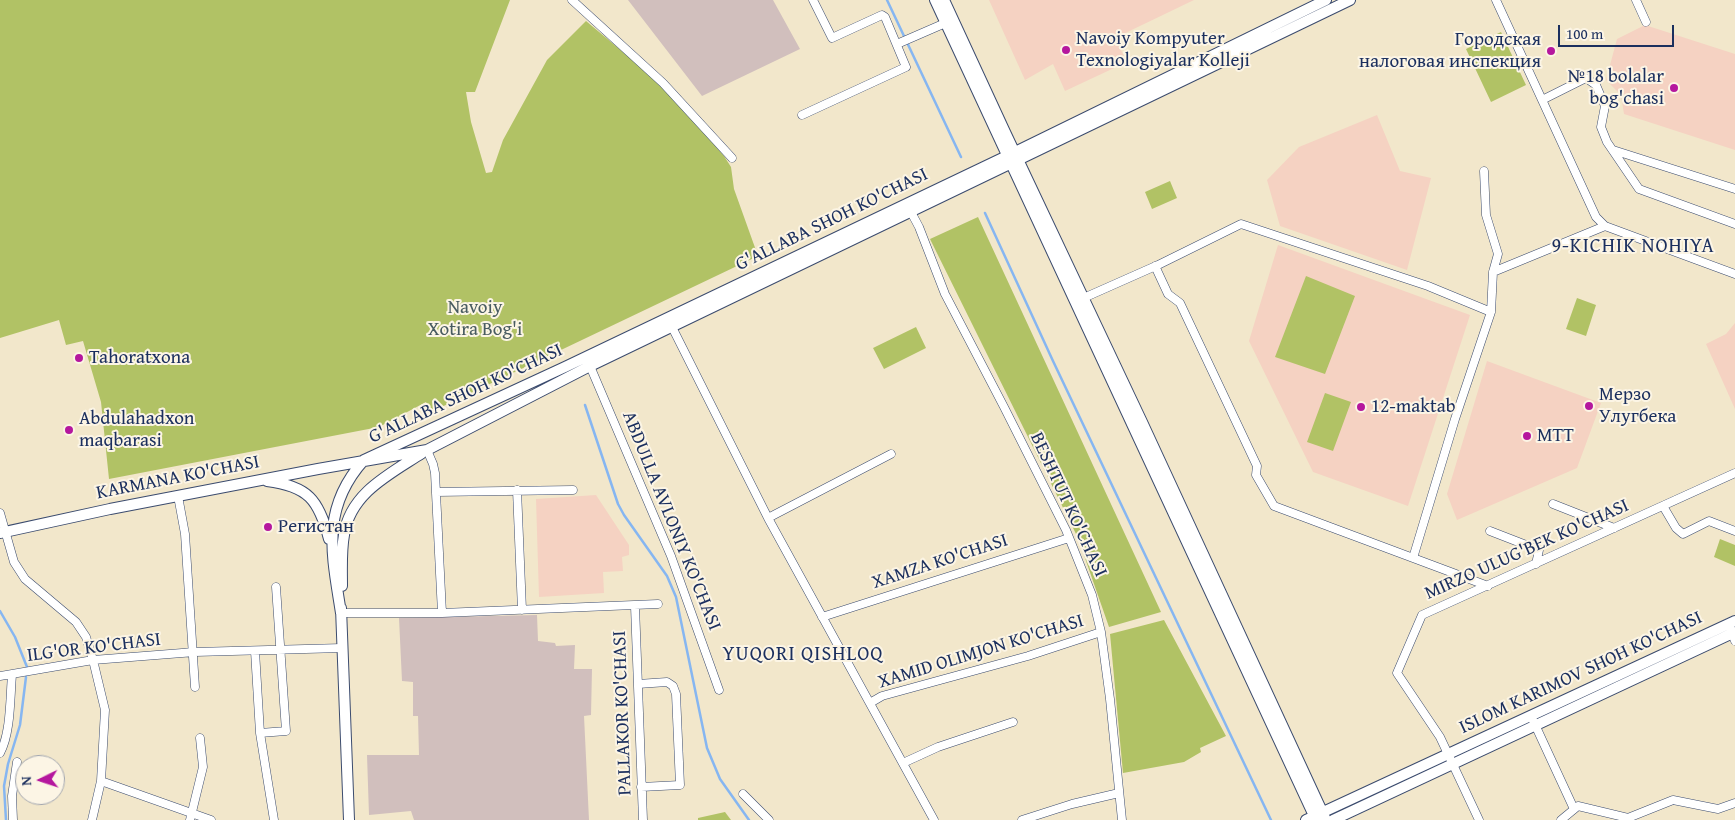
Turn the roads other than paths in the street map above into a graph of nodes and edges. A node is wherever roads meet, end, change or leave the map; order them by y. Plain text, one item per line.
1 (572, 0) edge
2 (813, 0) edge
3 (935, 0) edge
4 (944, 0) edge
5 (1326, 0) edge
6 (1350, 0) edge
7 (1496, 0) edge
8 (1636, 0) edge
9 (950, 21) junction
10 (1646, 22) dead end
11 (897, 44) junction
12 (1542, 100) junction
13 (802, 115) dead end
14 (1613, 150) junction
15 (732, 158) dead end
16 (1012, 158) junction
17 (1484, 171) dead end
18 (1735, 188) edge
19 (910, 212) junction
20 (1735, 224) edge
21 (1605, 226) junction
22 (1155, 266) junction
23 (1493, 272) junction
24 (1735, 274) edge
25 (1079, 300) junction
26 (1491, 312) junction
27 (672, 326) junction
28 (590, 366) junction
29 (427, 450) junction
30 (891, 454) dead end
31 (364, 460) junction
32 (1735, 473) edge
33 (259, 480) junction
34 (517, 490) junction
35 (573, 490) dead end
36 (436, 492) junction
37 (178, 496) junction
38 (1553, 504) dead end
39 (1663, 506) junction
40 (0, 513) edge
41 (768, 518) junction
42 (1614, 528) junction
43 (1735, 531) edge
44 (2, 532) edge
45 (1490, 532) dead end
46 (1069, 538) junction
47 (332, 551) junction
48 (1413, 558) junction
49 (1536, 564) junction
50 (1488, 586) junction
51 (276, 587) dead end
52 (658, 604) dead end
53 (635, 606) junction
54 (522, 610) junction
55 (341, 613) junction
56 (442, 613) junction
57 (822, 617) junction
58 (1733, 630) edge
59 (1101, 632) junction
60 (342, 648) junction
61 (281, 650) junction
62 (255, 651) junction
63 (193, 653) junction
64 (93, 660) junction
65 (12, 675) junction
66 (0, 676) edge
67 (638, 684) junction
68 (195, 687) dead end
69 (719, 690) dead end
70 (870, 703) junction
71 (1531, 716) junction
72 (1013, 722) dead end
73 (1536, 726) junction
74 (260, 733) junction
75 (200, 738) dead end
76 (0, 753) edge
77 (1448, 754) junction
78 (903, 763) junction
79 (1453, 764) junction
80 (15, 779) edge
81 (101, 781) junction
82 (642, 787) junction
83 (1119, 793) junction
84 (743, 794) dead end
85 (1735, 803) edge
86 (1574, 809) junction
87 (191, 816) edge
88 (1317, 818) edge
89 (13, 820) edge
90 (92, 820) edge
91 (211, 820) edge
92 (274, 820) edge
93 (349, 820) edge
94 (643, 820) edge
95 (769, 820) edge
96 (934, 820) edge
97 (1022, 820) edge
98 (1122, 820) edge
99 (1333, 820) edge
100 (1479, 820) edge
101 (1561, 820) edge

1 - 15 street
2 - 11 street
3 - 9 main road
4 - 9 main road
5 - 16 main road, G'ALLABA SHOH KO'CHASI
6 - 16 main road
7 - 12 street
8 - 10 street
9 - 11 street
9 - 16 main road
11 - 13 street
12 - 14 street
12 - 21 street
14 - 18 street
14 - 20 street
16 - 19 main road, G'ALLABA SHOH KO'CHASI
16 - 25 main road
16 - 31 main road, G'ALLABA SHOH KO'CHASI
17 - 23 street, MIRZO ULUG'BEK KO'CHASI
19 - 27 main road, G'ALLABA SHOH KO'CHASI
19 - 46 street, BESHTUT KO'CHASI
21 - 23 street
21 - 24 street
22 - 25 street
22 - 26 street
22 - 48 street
23 - 26 street, MIRZO ULUG'BEK KO'CHASI
25 - 88 main road
26 - 48 street, MIRZO ULUG'BEK KO'CHASI
27 - 28 main road, G'ALLABA SHOH KO'CHASI
27 - 41 street
28 - 29 main road, G'ALLABA SHOH KO'CHASI
28 - 69 street, ABDULLA AVLONIY KO'CHASI
29 - 31 main road, G'ALLABA SHOH KO'CHASI
29 - 36 street
29 - 55 main road
30 - 41 street
31 - 33 main road, KARMANA KO'CHASI
31 - 47 main road
32 - 39 street, MIRZO ULUG'BEK KO'CHASI
33 - 37 main road, KARMANA KO'CHASI
33 - 47 main road
34 - 35 street
34 - 36 street
34 - 54 street
36 - 56 street
37 - 44 main road, KARMANA KO'CHASI
37 - 63 street
38 - 42 street
39 - 42 street, MIRZO ULUG'BEK KO'CHASI
39 - 43 street
40 - 44 street
41 - 57 street
42 - 49 street, MIRZO ULUG'BEK KO'CHASI
44 - 64 street
45 - 49 street
46 - 57 street, XAMZA KO'CHASI
46 - 59 street, BESHTUT KO'CHASI
47 - 55 main road
48 - 50 street
49 - 50 street, MIRZO ULUG'BEK KO'CHASI
50 - 77 street, MIRZO ULUG'BEK KO'CHASI
51 - 61 street
52 - 53 street
53 - 54 street
53 - 67 street, PALLAKOR KO'CHASI
54 - 56 street
55 - 56 street
55 - 60 main road
57 - 70 street
58 - 71 main road, ISLOM KARIMOV SHOH KO'CHASI
58 - 73 main road, ISLOM KARIMOV SHOH KO'CHASI
59 - 70 street, XAMID OLIMJON KO'CHASI
59 - 83 street, BESHTUT KO'CHASI
60 - 61 street, ILG'OR KO'CHASI
60 - 93 main road
61 - 62 street, ILG'OR KO'CHASI
61 - 74 street
62 - 63 street, ILG'OR KO'CHASI
62 - 74 street
63 - 64 street, ILG'OR KO'CHASI
63 - 68 street
64 - 65 street, ILG'OR KO'CHASI
64 - 81 street
65 - 66 street, ILG'OR KO'CHASI
65 - 76 street
67 - 82 street, PALLAKOR KO'CHASI
67 - 82 street
70 - 78 street
71 - 73 street
71 - 77 main road, ISLOM KARIMOV SHOH KO'CHASI
72 - 78 street
73 - 79 main road, ISLOM KARIMOV SHOH KO'CHASI
73 - 86 street
74 - 92 street
75 - 87 street
77 - 79 street, ISLOM KARIMOV SHOH KO'CHASI
77 - 88 main road, ISLOM KARIMOV SHOH KO'CHASI
78 - 96 street
79 - 99 main road, ISLOM KARIMOV SHOH KO'CHASI
79 - 100 street, ISLOM KARIMOV SHOH KO'CHASI
80 - 89 street
81 - 87 street
81 - 90 street
82 - 94 street, PALLAKOR KO'CHASI
83 - 97 street
83 - 98 street, BESHTUT KO'CHASI
84 - 95 street
85 - 86 street
86 - 101 street
87 - 91 street

